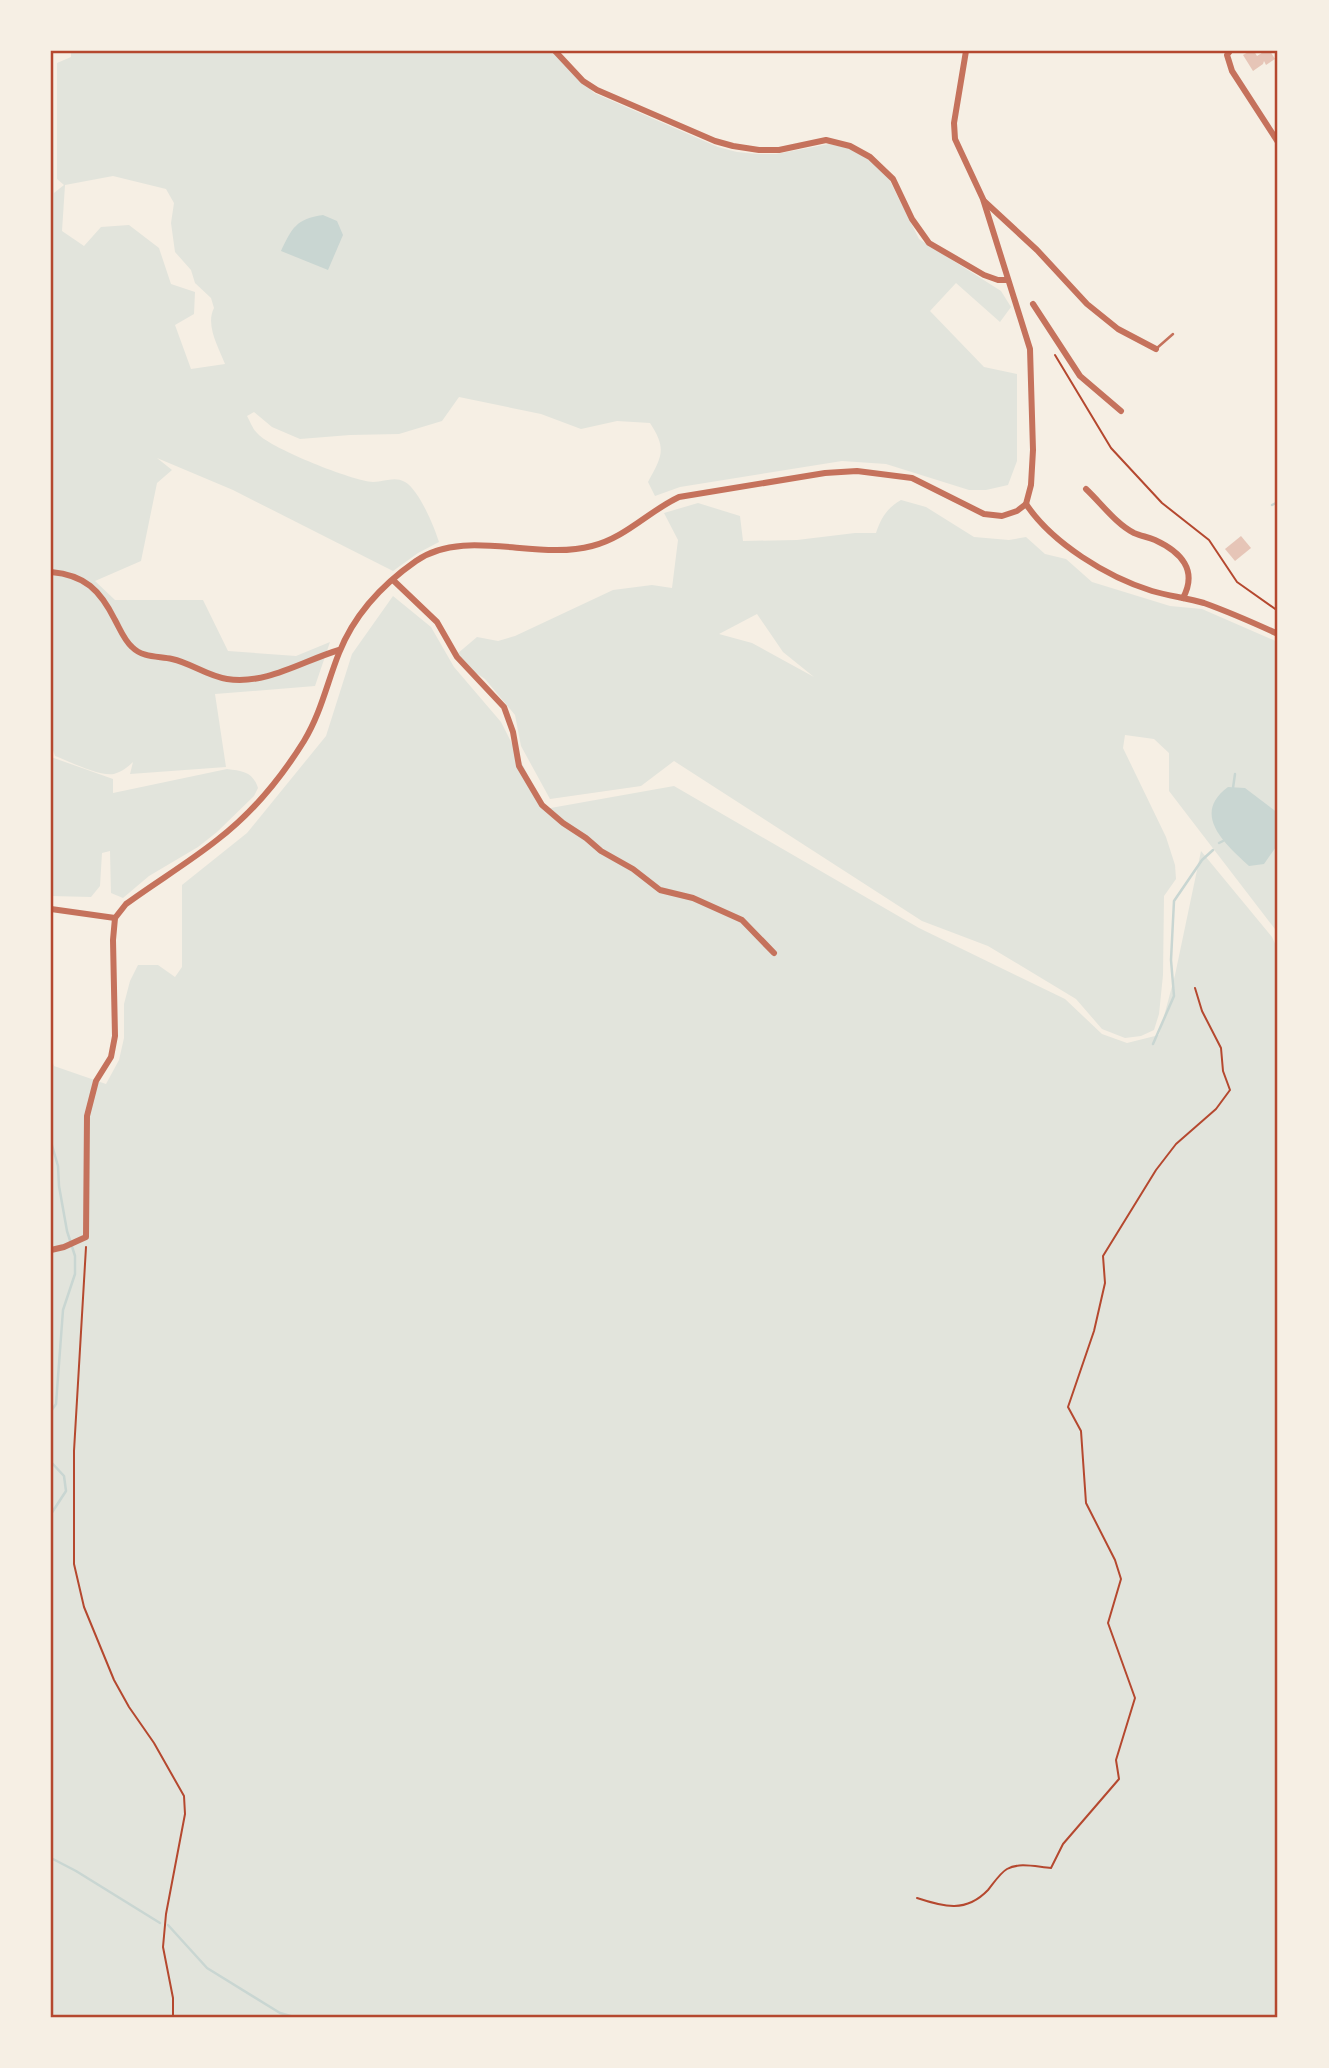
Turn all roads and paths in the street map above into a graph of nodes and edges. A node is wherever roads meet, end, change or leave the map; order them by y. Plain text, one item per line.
1 (555, 51) edge
2 (966, 51) edge
3 (1230, 51) edge
4 (1278, 142) edge
5 (983, 199) junction
6 (1007, 280) junction
7 (1033, 304) dead end
8 (1173, 334) dead end
9 (1156, 349) joint
10 (1054, 352) dead end
11 (1121, 411) dead end
12 (1086, 489) dead end
13 (1027, 503) junction
14 (51, 572) edge
15 (393, 580) junction
16 (1183, 598) junction
17 (1278, 611) edge
18 (1278, 634) edge
19 (340, 650) junction
20 (51, 909) edge
21 (115, 918) junction
22 (774, 953) dead end
23 (1195, 988) dead end
24 (86, 1237) junction
25 (51, 1250) edge
26 (917, 1898) dead end
27 (173, 2017) edge

1 - 6 street
2 - 5 street
3 - 4 street
5 - 6 street
5 - 9 street
6 - 13 street
7 - 11 street
8 - 9 lane
10 - 17 path
12 - 16 street
13 - 15 street
13 - 16 street
14 - 19 street
15 - 19 street
15 - 22 street
16 - 18 street
19 - 21 street
20 - 21 street
21 - 24 street
23 - 26 path
24 - 25 street
24 - 27 path

